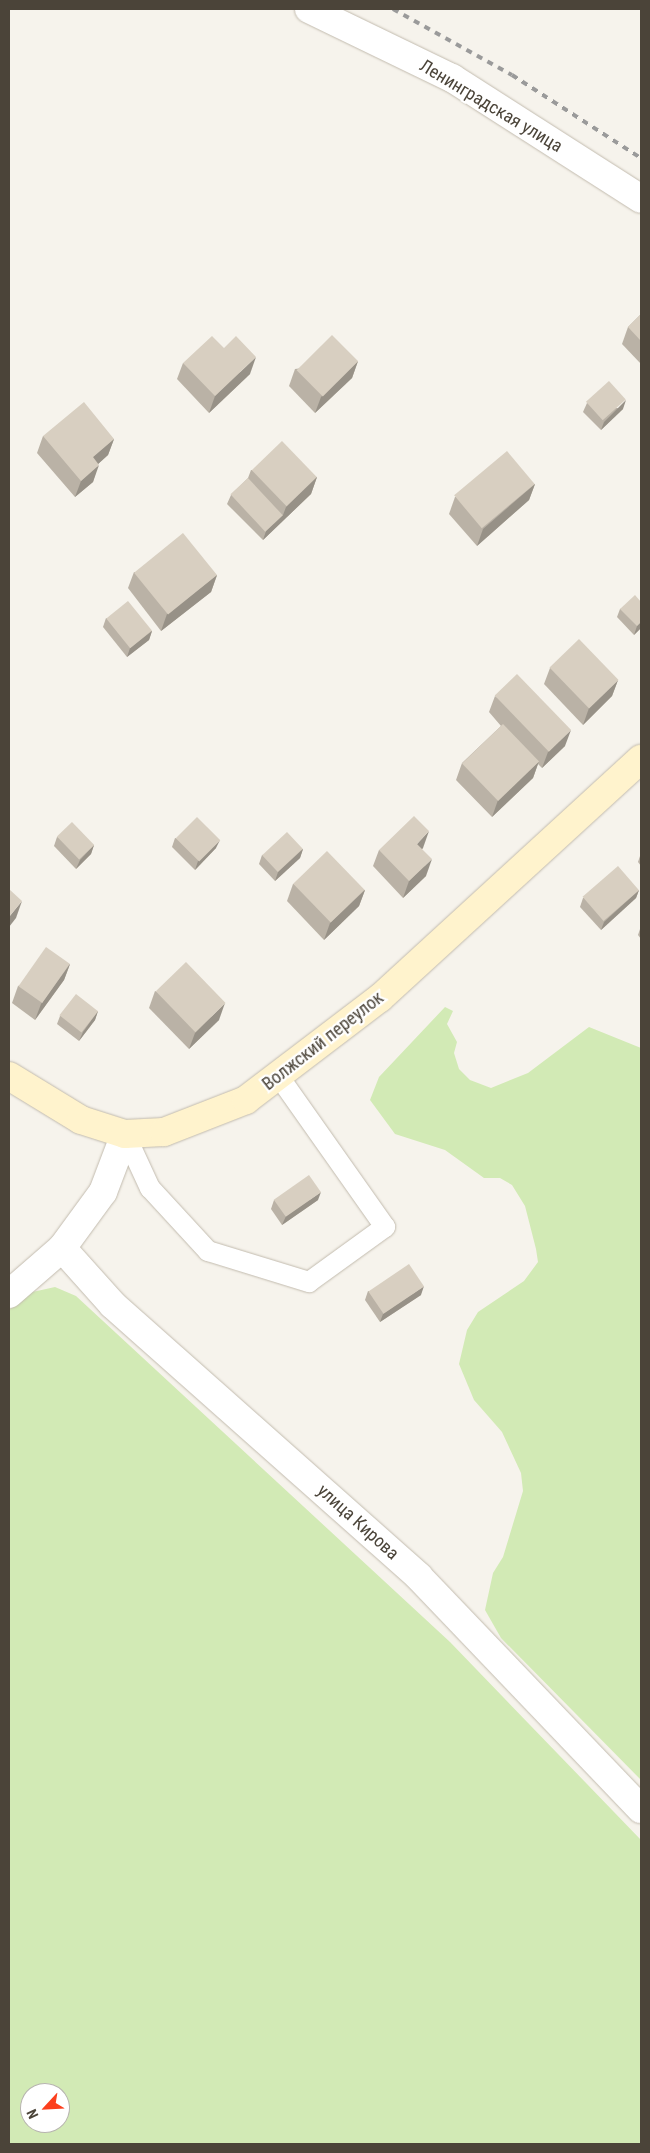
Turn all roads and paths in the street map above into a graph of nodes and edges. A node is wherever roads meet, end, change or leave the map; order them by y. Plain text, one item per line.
1 (309, 9) edge
2 (641, 199) edge
3 (641, 759) edge
4 (9, 1076) edge
5 (280, 1078) junction
6 (125, 1134) junction
7 (62, 1248) junction
8 (9, 1294) edge
9 (641, 1809) edge

1 - 2 street, Ленинградская улица
3 - 5 main road, Волжский переулок
4 - 6 main road
5 - 6 main road, Волжский переулок
5 - 6 lane
6 - 7 street
7 - 8 street
7 - 9 street, улица Кирова

